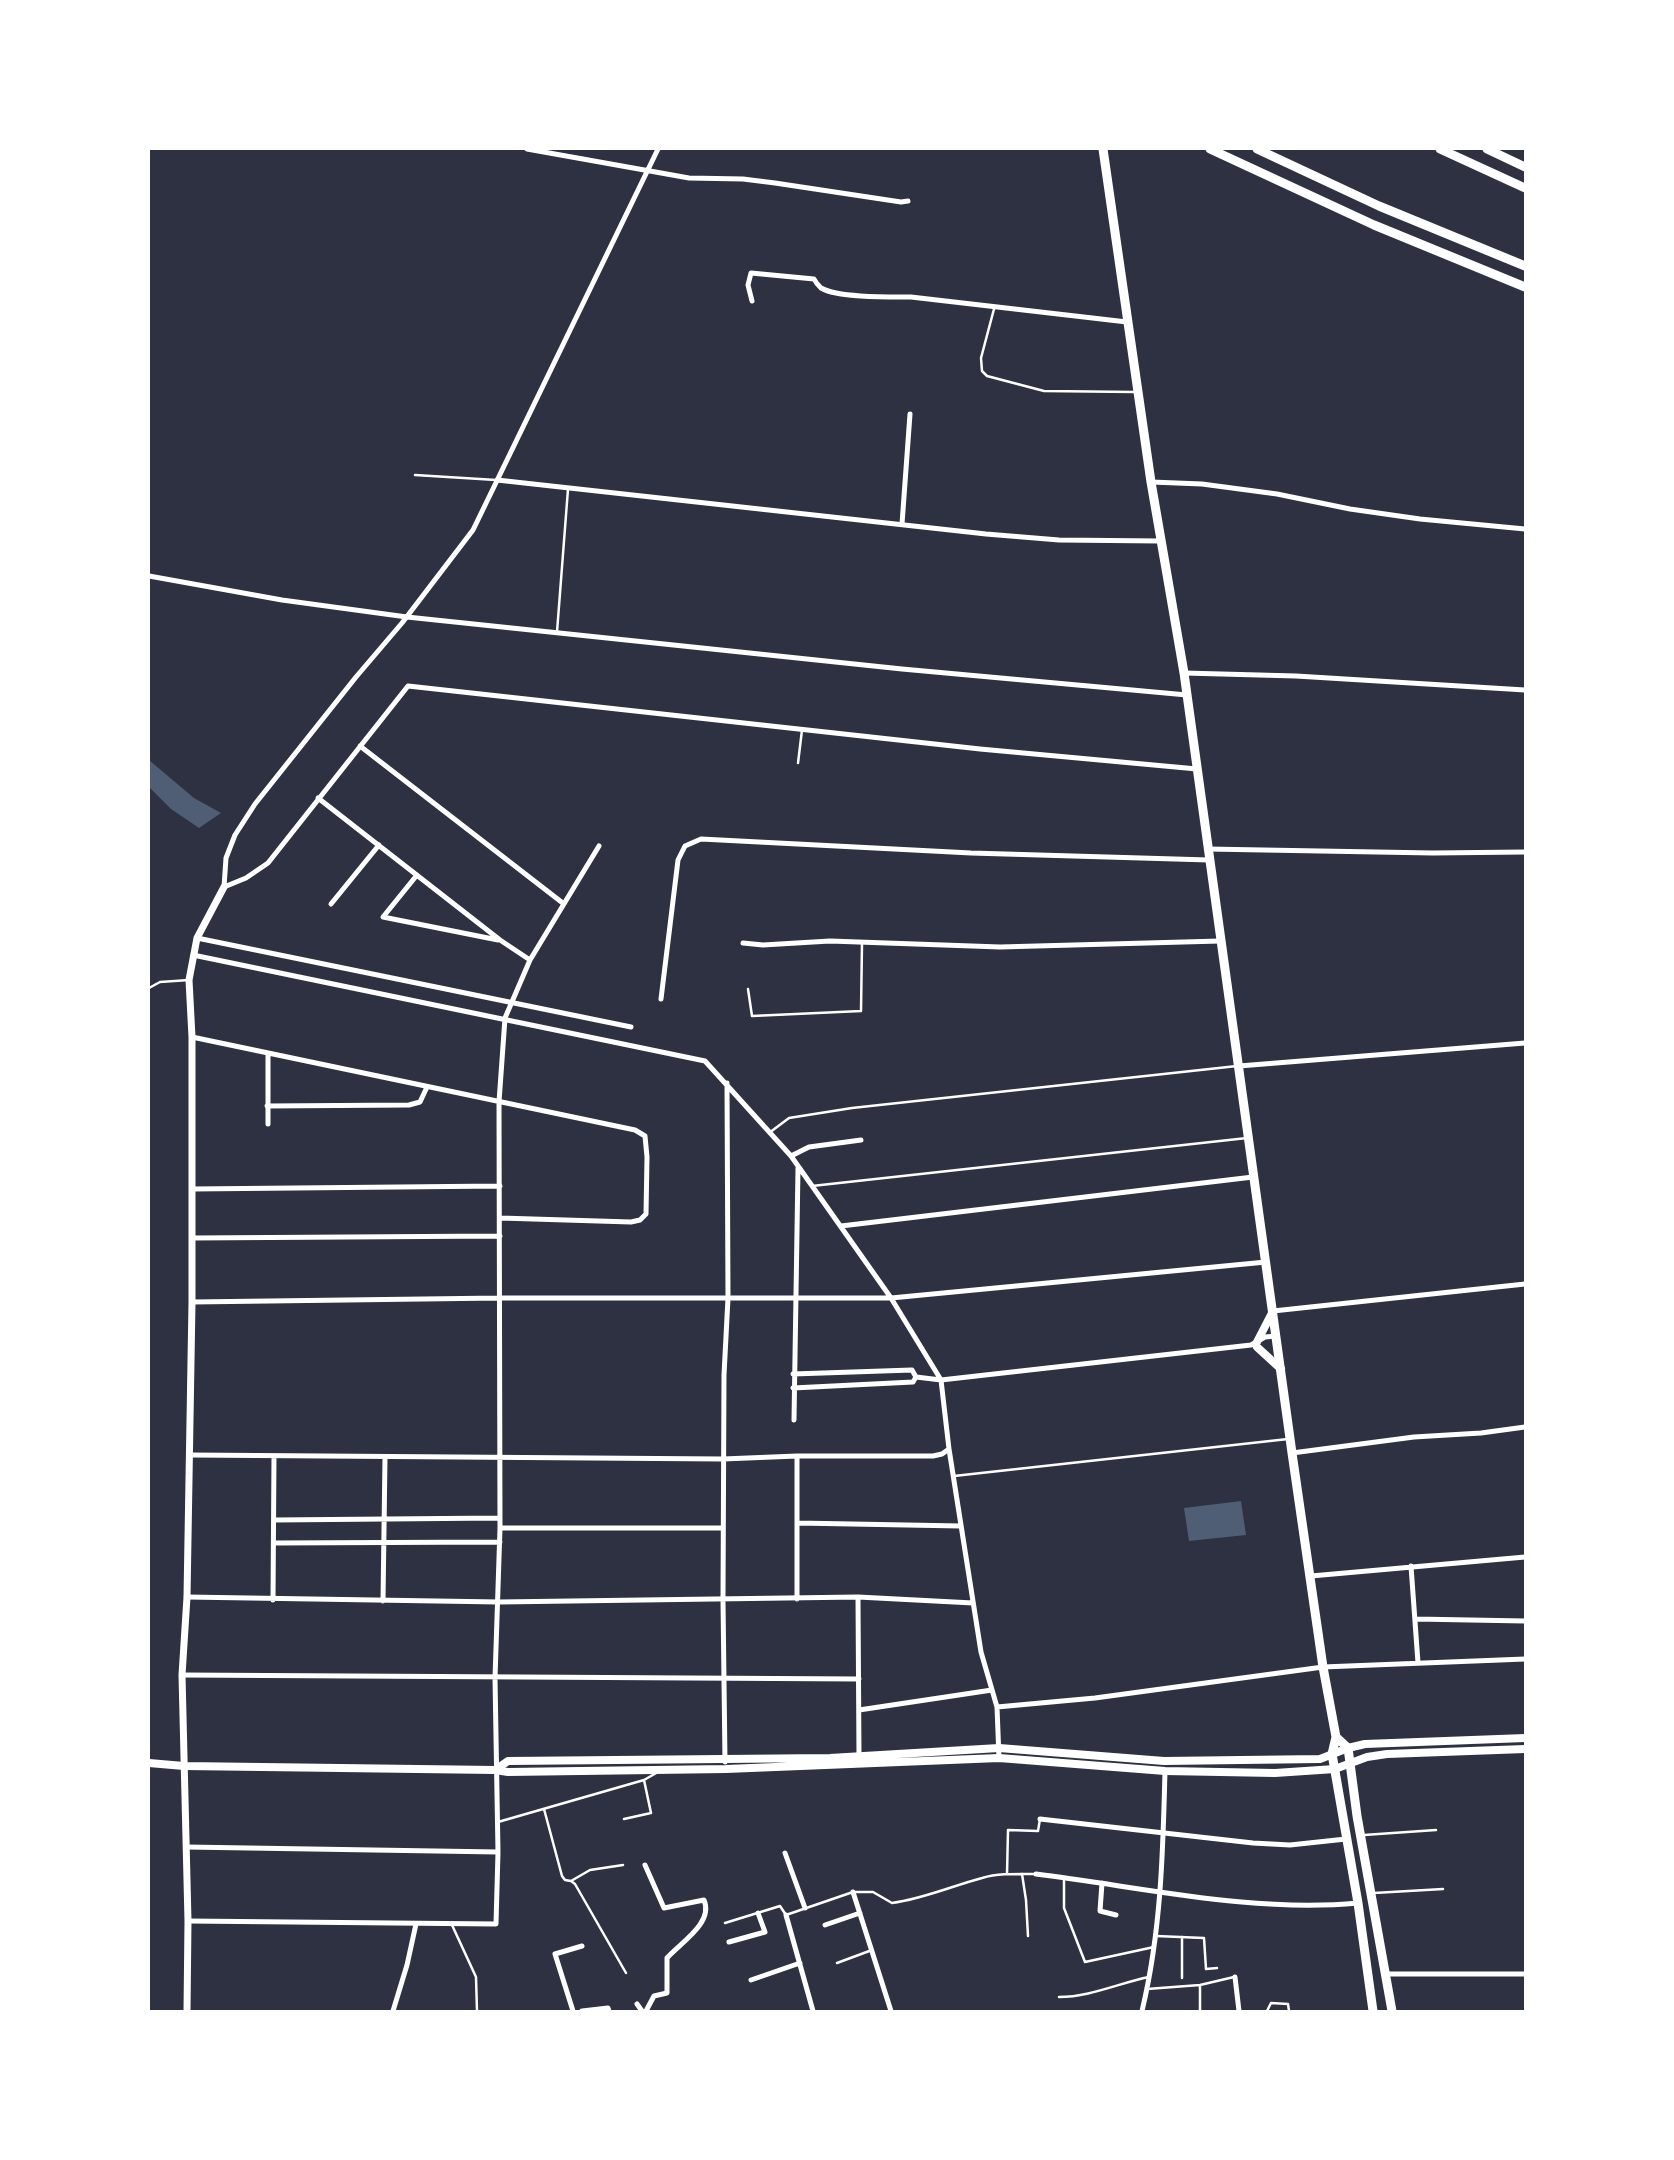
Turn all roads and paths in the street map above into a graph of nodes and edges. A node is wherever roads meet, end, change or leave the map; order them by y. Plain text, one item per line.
1 (527, 149) edge
2 (658, 149) edge
3 (1103, 149) edge
4 (1210, 149) edge
5 (1257, 149) edge
6 (1440, 149) edge
7 (1487, 149) edge
8 (1525, 167) edge
9 (647, 171) junction
10 (1525, 188) edge
11 (908, 201) dead end
12 (1525, 266) edge
13 (1525, 287) edge
14 (752, 301) dead end
15 (995, 308) junction
16 (1127, 322) junction
17 (1138, 392) junction
18 (910, 414) dead end
19 (415, 475) dead end
20 (497, 480) junction
21 (1151, 482) junction
22 (568, 489) junction
23 (902, 524) junction
24 (1525, 529) edge
25 (1160, 541) junction
26 (149, 576) edge
27 (407, 617) junction
28 (557, 632) junction
29 (1184, 673) junction
30 (1525, 690) edge
31 (1186, 695) junction
32 (802, 730) junction
33 (360, 746) junction
34 (798, 762) dead end
35 (1197, 769) junction
36 (318, 798) junction
37 (379, 845) junction
38 (600, 846) dead end
39 (1208, 849) junction
40 (1525, 852) edge
41 (1209, 860) junction
42 (417, 875) junction
43 (224, 887) junction
44 (331, 904) dead end
45 (564, 904) junction
46 (197, 938) junction
47 (500, 940) junction
48 (1220, 941) junction
49 (743, 943) dead end
50 (862, 943) junction
51 (193, 955) junction
52 (530, 960) junction
53 (189, 979) junction
54 (149, 988) edge
55 (748, 989) dead end
56 (661, 999) dead end
57 (512, 1003) junction
58 (505, 1018) junction
59 (631, 1027) dead end
60 (192, 1037) junction
61 (1525, 1043) edge
62 (268, 1053) junction
63 (1237, 1066) junction
64 (727, 1083) junction
65 (427, 1087) junction
66 (499, 1102) junction
67 (267, 1106) junction
68 (268, 1125) dead end
69 (768, 1133) junction
70 (1247, 1138) junction
71 (861, 1140) dead end
72 (791, 1156) junction
73 (798, 1167) junction
74 (1253, 1177) junction
75 (500, 1186) junction
76 (812, 1186) junction
77 (192, 1189) junction
78 (500, 1218) junction
79 (841, 1226) junction
80 (500, 1236) junction
81 (192, 1238) junction
82 (1266, 1262) junction
83 (1525, 1284) edge
84 (794, 1297) junction
85 (500, 1298) junction
86 (728, 1298) junction
87 (891, 1298) junction
88 (192, 1302) junction
89 (1273, 1311) junction
90 (1277, 1335) junction
91 (1255, 1345) junction
92 (1278, 1347) junction
93 (1282, 1371) junction
94 (793, 1374) junction
95 (916, 1377) junction
96 (941, 1380) junction
97 (793, 1388) junction
98 (794, 1420) dead end
99 (1525, 1427) edge
100 (1292, 1438) junction
101 (949, 1448) junction
102 (1292, 1453) junction
103 (190, 1455) junction
104 (797, 1456) junction
105 (274, 1457) junction
106 (500, 1457) junction
107 (385, 1458) junction
108 (723, 1459) junction
109 (953, 1476) junction
110 (500, 1518) junction
111 (384, 1519) junction
112 (274, 1520) junction
113 (797, 1523) junction
114 (961, 1526) junction
115 (500, 1528) junction
116 (723, 1528) junction
117 (384, 1542) junction
118 (500, 1542) junction
119 (274, 1543) junction
120 (1525, 1557) edge
121 (1411, 1566) junction
122 (1311, 1576) junction
123 (187, 1597) junction
124 (858, 1597) junction
125 (797, 1599) junction
126 (273, 1600) junction
127 (723, 1600) junction
128 (383, 1601) junction
129 (499, 1602) junction
130 (973, 1603) junction
131 (1415, 1619) junction
132 (1525, 1621) edge
133 (1525, 1659) edge
134 (1418, 1663) junction
135 (1323, 1667) junction
136 (183, 1675) junction
137 (495, 1678) junction
138 (724, 1679) junction
139 (859, 1679) junction
140 (992, 1689) junction
141 (997, 1707) junction
142 (859, 1710) junction
143 (1336, 1737) junction
144 (1525, 1738) edge
145 (999, 1748) junction
146 (1348, 1748) junction
147 (1525, 1749) edge
148 (1332, 1754) junction
149 (999, 1758) junction
150 (725, 1759) junction
151 (859, 1760) junction
152 (1164, 1761) junction
153 (149, 1763) edge
154 (1349, 1764) junction
155 (184, 1766) junction
156 (726, 1769) junction
157 (1335, 1769) junction
158 (495, 1770) junction
159 (663, 1770) junction
160 (1165, 1771) junction
161 (644, 1780) junction
162 (544, 1809) junction
163 (624, 1819) dead end
164 (1040, 1819) joint
165 (498, 1822) junction
166 (1436, 1830) dead end
167 (1165, 1832) junction
168 (1361, 1836) junction
169 (1346, 1839) junction
170 (186, 1847) junction
171 (498, 1852) junction
172 (785, 1853) dead end
173 (623, 1865) dead end
174 (645, 1865) dead end
175 (1007, 1874) junction
176 (1022, 1874) junction
177 (1036, 1874) joint
178 (1064, 1878) junction
179 (571, 1881) junction
180 (1102, 1883) junction
181 (1443, 1889) dead end
182 (1161, 1890) junction
183 (853, 1892) junction
184 (1371, 1893) junction
185 (1357, 1903) junction
186 (805, 1908) junction
187 (758, 1913) junction
188 (860, 1913) junction
189 (786, 1915) junction
190 (1116, 1915) dead end
191 (188, 1921) junction
192 (726, 1923) dead end
193 (416, 1924) junction
194 (451, 1924) junction
195 (825, 1925) dead end
196 (1028, 1936) dead end
197 (1156, 1936) junction
198 (1182, 1937) junction
199 (730, 1942) dead end
200 (582, 1946) dead end
201 (1154, 1947) junction
202 (872, 1950) junction
203 (800, 1963) junction
204 (837, 1963) dead end
205 (1217, 1968) dead end
206 (626, 1973) dead end
207 (1385, 1974) junction
208 (1525, 1974) edge
209 (1235, 1976) joint
210 (1149, 1978) junction
211 (1182, 1978) dead end
212 (751, 1980) dead end
213 (1200, 1985) junction
214 (1147, 1989) junction
215 (1059, 1997) dead end
216 (637, 2004) dead end
217 (187, 2011) edge
218 (393, 2011) edge
219 (477, 2011) edge
220 (573, 2011) edge
221 (582, 2011) edge
222 (609, 2011) edge
223 (644, 2011) edge
224 (813, 2011) edge
225 (891, 2011) edge
226 (1142, 2011) edge
227 (1200, 2011) edge
228 (1238, 2011) edge
229 (1268, 2011) edge
230 (1289, 2011) edge
231 (1373, 2011) edge
232 (1392, 2011) edge

1 - 9 street
2 - 9 street
3 - 16 main road
4 - 13 main road
5 - 12 main road
6 - 10 main road
7 - 8 main road
9 - 11 street
9 - 20 street
14 - 15 street
15 - 16 street
15 - 17 lane
16 - 17 main road
17 - 21 main road
18 - 23 street
19 - 20 lane
20 - 22 street
20 - 27 street
21 - 24 street
21 - 25 main road
22 - 23 street
22 - 28 lane
23 - 25 street
25 - 29 main road
26 - 27 street
27 - 28 street
27 - 43 street
28 - 31 street
29 - 30 street
29 - 31 main road
31 - 35 main road
32 - 33 street
32 - 34 lane
32 - 35 street
33 - 36 street
33 - 45 street
35 - 39 main road
36 - 37 street
36 - 43 street
37 - 42 street
37 - 44 street
38 - 45 street
39 - 40 street
39 - 41 main road
41 - 48 main road
41 - 56 street
42 - 47 street
42 - 47 street
43 - 46 street
45 - 52 street
46 - 51 street
46 - 57 street
47 - 52 street
48 - 50 street
48 - 63 main road
49 - 50 street
50 - 55 lane
51 - 53 street
51 - 58 street
52 - 57 street
53 - 54 lane
53 - 60 street
57 - 58 street
57 - 59 street
58 - 64 street
58 - 66 street
60 - 62 street
60 - 77 street
61 - 63 street
62 - 65 street
62 - 67 street
63 - 69 lane
63 - 70 main road
64 - 69 street
64 - 86 street
65 - 66 street
65 - 67 street
66 - 75 street
66 - 78 street
67 - 68 street
69 - 72 street
70 - 74 main road
70 - 76 lane
71 - 72 street
72 - 73 street
73 - 76 street
73 - 84 street
74 - 79 street
74 - 82 main road
75 - 77 street
75 - 78 street
76 - 79 street
77 - 81 street
78 - 80 street
79 - 87 street
80 - 81 street
80 - 85 street
81 - 88 street
82 - 87 street
82 - 89 main road
83 - 89 street
84 - 86 street
84 - 87 street
84 - 94 street
85 - 86 street
85 - 88 street
85 - 106 street
86 - 108 street
87 - 96 street
88 - 103 street
89 - 90 main road
89 - 91 main road
90 - 91 street
90 - 92 main road
91 - 92 street
91 - 93 main road
91 - 96 street
92 - 93 main road
93 - 100 main road
94 - 95 street
94 - 97 street
95 - 96 street
95 - 97 street
96 - 101 street
97 - 98 street
99 - 102 street
100 - 102 main road
100 - 109 lane
101 - 104 street
101 - 109 street
102 - 122 main road
103 - 105 street
103 - 123 street
104 - 108 street
104 - 113 street
105 - 107 street
105 - 112 street
106 - 107 street
106 - 108 street
106 - 110 street
107 - 111 street
108 - 116 street
109 - 114 street
110 - 111 street
110 - 115 street
111 - 112 street
111 - 117 street
112 - 119 street
113 - 114 street
113 - 125 street
114 - 130 street
115 - 116 street
115 - 118 street
116 - 127 street
117 - 118 street
117 - 119 street
117 - 128 street
118 - 129 street
119 - 126 street
120 - 121 street
121 - 122 street
121 - 131 street
122 - 135 main road
123 - 126 street
123 - 136 street
124 - 125 street
124 - 130 street
124 - 139 street
125 - 127 street
126 - 128 street
127 - 129 street
127 - 138 street
128 - 129 street
129 - 137 street
130 - 140 street
131 - 132 street
131 - 134 street
133 - 134 street
134 - 135 street
135 - 141 street
135 - 143 main road
136 - 137 street
136 - 155 street
137 - 138 street
137 - 158 street
138 - 139 street
138 - 150 street
139 - 142 street
140 - 141 street
140 - 142 street
141 - 145 street
142 - 151 street
143 - 146 main road
143 - 148 main road
144 - 146 main road
145 - 149 street
145 - 151 main road
145 - 152 main road
146 - 148 main road
146 - 154 main road
147 - 154 main road
148 - 152 main road
148 - 157 main road
149 - 151 main road
149 - 160 main road
150 - 151 main road
150 - 156 street
150 - 158 main road
151 - 156 main road
152 - 160 street
153 - 155 main road
154 - 157 main road
154 - 168 main road
155 - 158 main road
155 - 170 street
156 - 159 main road
157 - 160 main road
157 - 169 main road
158 - 159 main road
158 - 165 street
159 - 161 lane
160 - 167 street
161 - 162 lane
161 - 163 lane
162 - 165 lane
162 - 179 lane
164 - 167 street
164 - 175 lane
165 - 171 street
166 - 168 lane
167 - 169 street
167 - 182 street
168 - 184 main road
169 - 185 main road
170 - 171 street
170 - 191 street
171 - 194 street
172 - 186 street
173 - 179 lane
174 - 223 street
175 - 176 lane
175 - 183 lane
176 - 177 lane
176 - 196 lane
177 - 178 street
178 - 180 street
178 - 201 lane
179 - 206 lane
180 - 182 street
180 - 190 street
181 - 184 lane
182 - 185 street
182 - 197 street
183 - 186 lane
183 - 188 street
184 - 207 main road
185 - 231 main road
186 - 189 lane
187 - 189 lane
187 - 192 lane
187 - 199 street
188 - 195 street
188 - 202 street
189 - 203 street
191 - 193 street
191 - 217 street
193 - 194 street
193 - 218 street
194 - 219 lane
197 - 198 lane
197 - 201 street
198 - 205 lane
198 - 211 lane
200 - 220 street
201 - 210 street
202 - 204 lane
202 - 225 street
203 - 212 street
203 - 224 street
207 - 208 street
207 - 232 main road
209 - 213 lane
209 - 228 street
210 - 214 street
210 - 215 lane
213 - 214 lane
213 - 227 lane
214 - 226 street
216 - 223 street
221 - 222 street
229 - 230 lane

